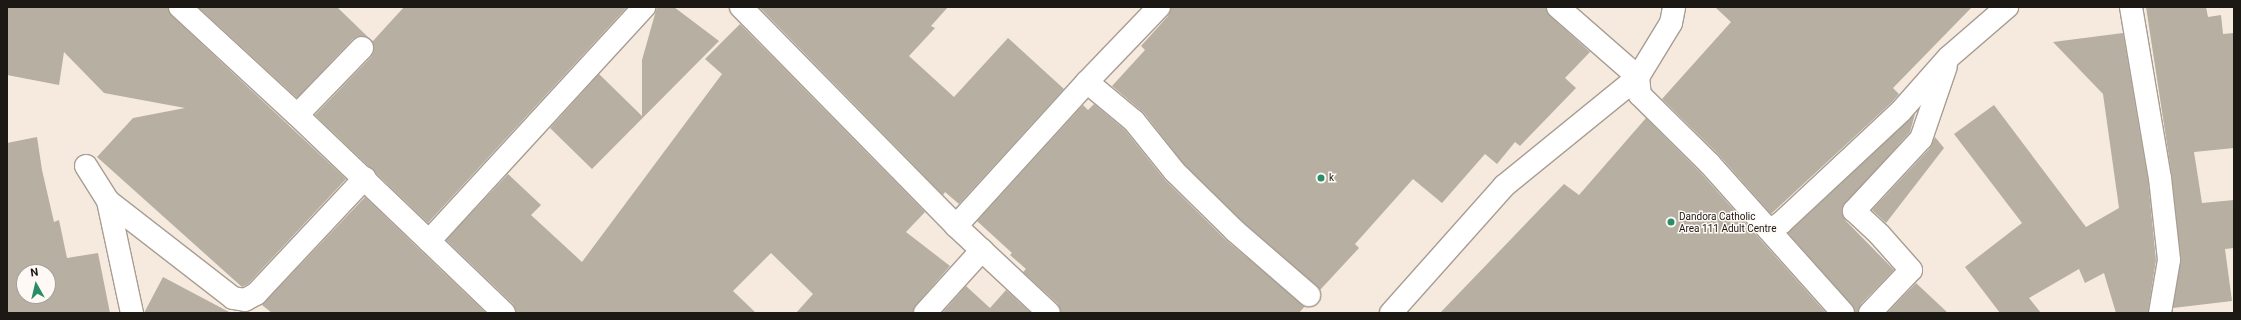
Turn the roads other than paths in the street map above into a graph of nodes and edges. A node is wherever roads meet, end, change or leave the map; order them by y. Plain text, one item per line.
1 (180, 7) edge
2 (644, 7) edge
3 (741, 7) edge
4 (1159, 7) edge
5 (1558, 7) edge
6 (1674, 7) edge
7 (2007, 7) edge
8 (2131, 7) edge
9 (362, 48) dead end
10 (1949, 57) junction
11 (1638, 77) junction
12 (1087, 82) junction
13 (298, 115) junction
14 (86, 166) dead end
15 (365, 178) junction
16 (108, 202) junction
17 (956, 226) junction
18 (1769, 230) junction
19 (429, 241) junction
20 (982, 250) junction
21 (1310, 296) dead end
22 (132, 313) edge
23 (504, 313) edge
24 (925, 313) edge
25 (1049, 313) edge
26 (1391, 313) edge
27 (1843, 313) edge
28 (1870, 313) edge
29 (2160, 313) edge

1 - 13 street
2 - 19 street
3 - 17 street
4 - 12 street
5 - 11 street
6 - 11 street
7 - 10 street
8 - 29 street
9 - 13 street
10 - 18 street
10 - 28 street
11 - 18 street
11 - 26 street
12 - 17 street
12 - 21 street
13 - 15 street
14 - 16 street
15 - 16 street
15 - 19 street
16 - 22 street
17 - 20 street
18 - 27 street
19 - 23 street
20 - 24 street
20 - 25 street

